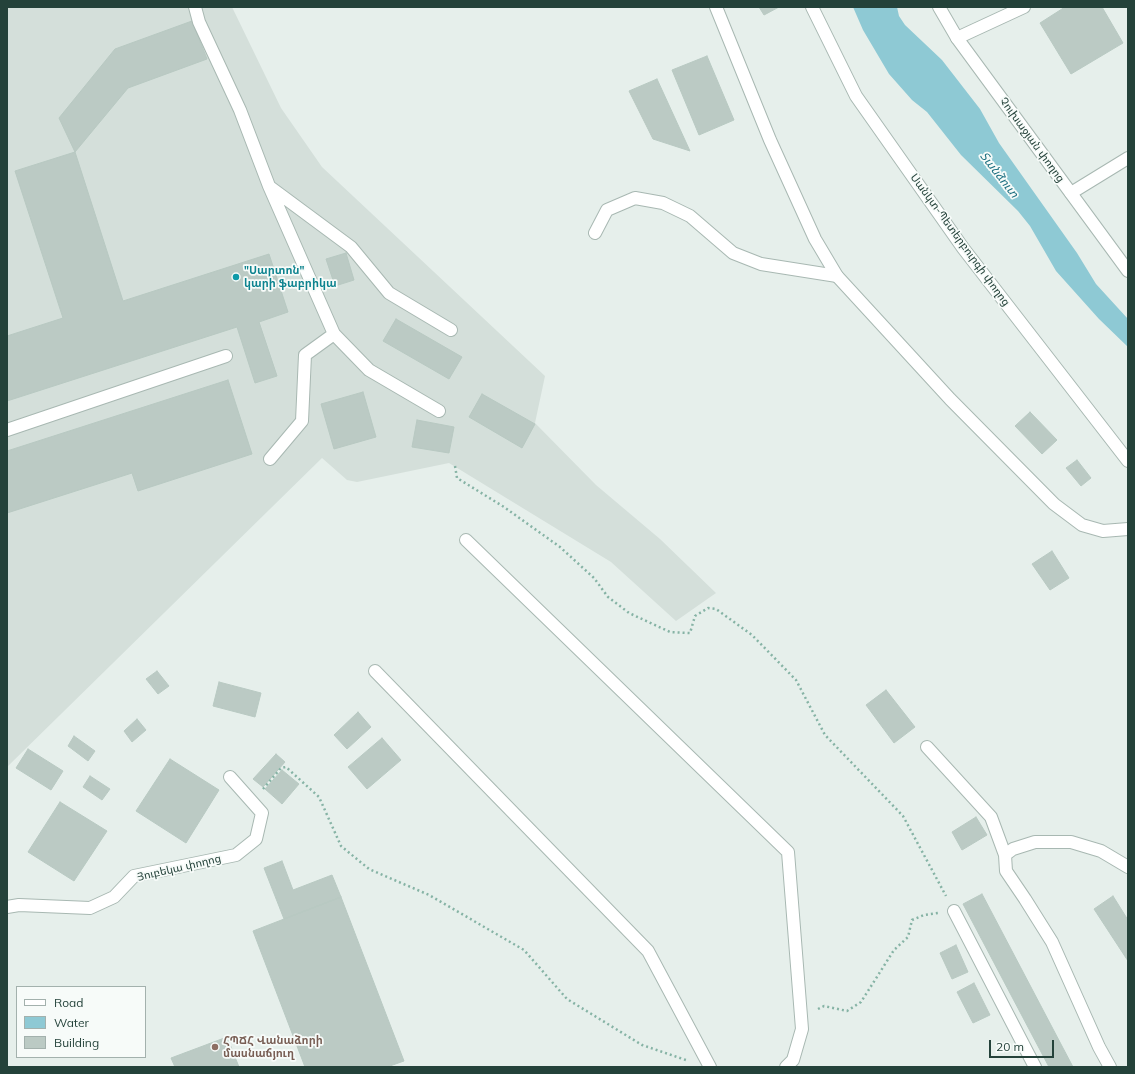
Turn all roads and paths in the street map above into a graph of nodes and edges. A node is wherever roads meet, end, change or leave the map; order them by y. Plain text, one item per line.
1 (195, 7) edge
2 (716, 7) edge
3 (812, 7) edge
4 (939, 7) edge
5 (1024, 7) edge
6 (957, 38) junction
7 (1128, 158) edge
8 (269, 186) junction
9 (1071, 192) junction
10 (595, 233) dead end
11 (1128, 271) edge
12 (837, 276) junction
13 (451, 330) dead end
14 (334, 334) junction
15 (226, 356) dead end
16 (438, 411) dead end
17 (7, 430) edge
18 (270, 459) dead end
19 (1128, 461) edge
20 (455, 466) dead end
21 (1128, 529) edge
22 (466, 540) dead end
23 (375, 671) dead end
24 (927, 747) dead end
25 (230, 777) dead end
26 (255, 806) junction
27 (1005, 854) junction
28 (1128, 867) edge
29 (7, 907) edge
30 (954, 911) junction
31 (801, 1016) junction
32 (693, 1062) dead end
33 (710, 1067) edge
34 (786, 1067) edge
35 (1035, 1067) edge
36 (1110, 1067) edge

1 - 8 street
2 - 12 street
3 - 19 street, Սանկտ-Պետերբուրգի փողոց
4 - 6 street, Չուխաջյան փողոց
5 - 6 street
6 - 9 street, Չուխաջյան փողոց
7 - 9 street
8 - 13 street
8 - 14 street
9 - 11 street, Չուխաջյան փողոց
10 - 12 street
12 - 21 street
14 - 16 street
14 - 18 street
15 - 17 street
20 - 30 path
22 - 31 street
23 - 33 street
24 - 27 street
25 - 26 street, Յուբեկա փողոց
26 - 29 street, Յուբեկա փողոց
26 - 32 path
27 - 28 street
27 - 36 street
30 - 31 path
30 - 35 street
31 - 34 street

